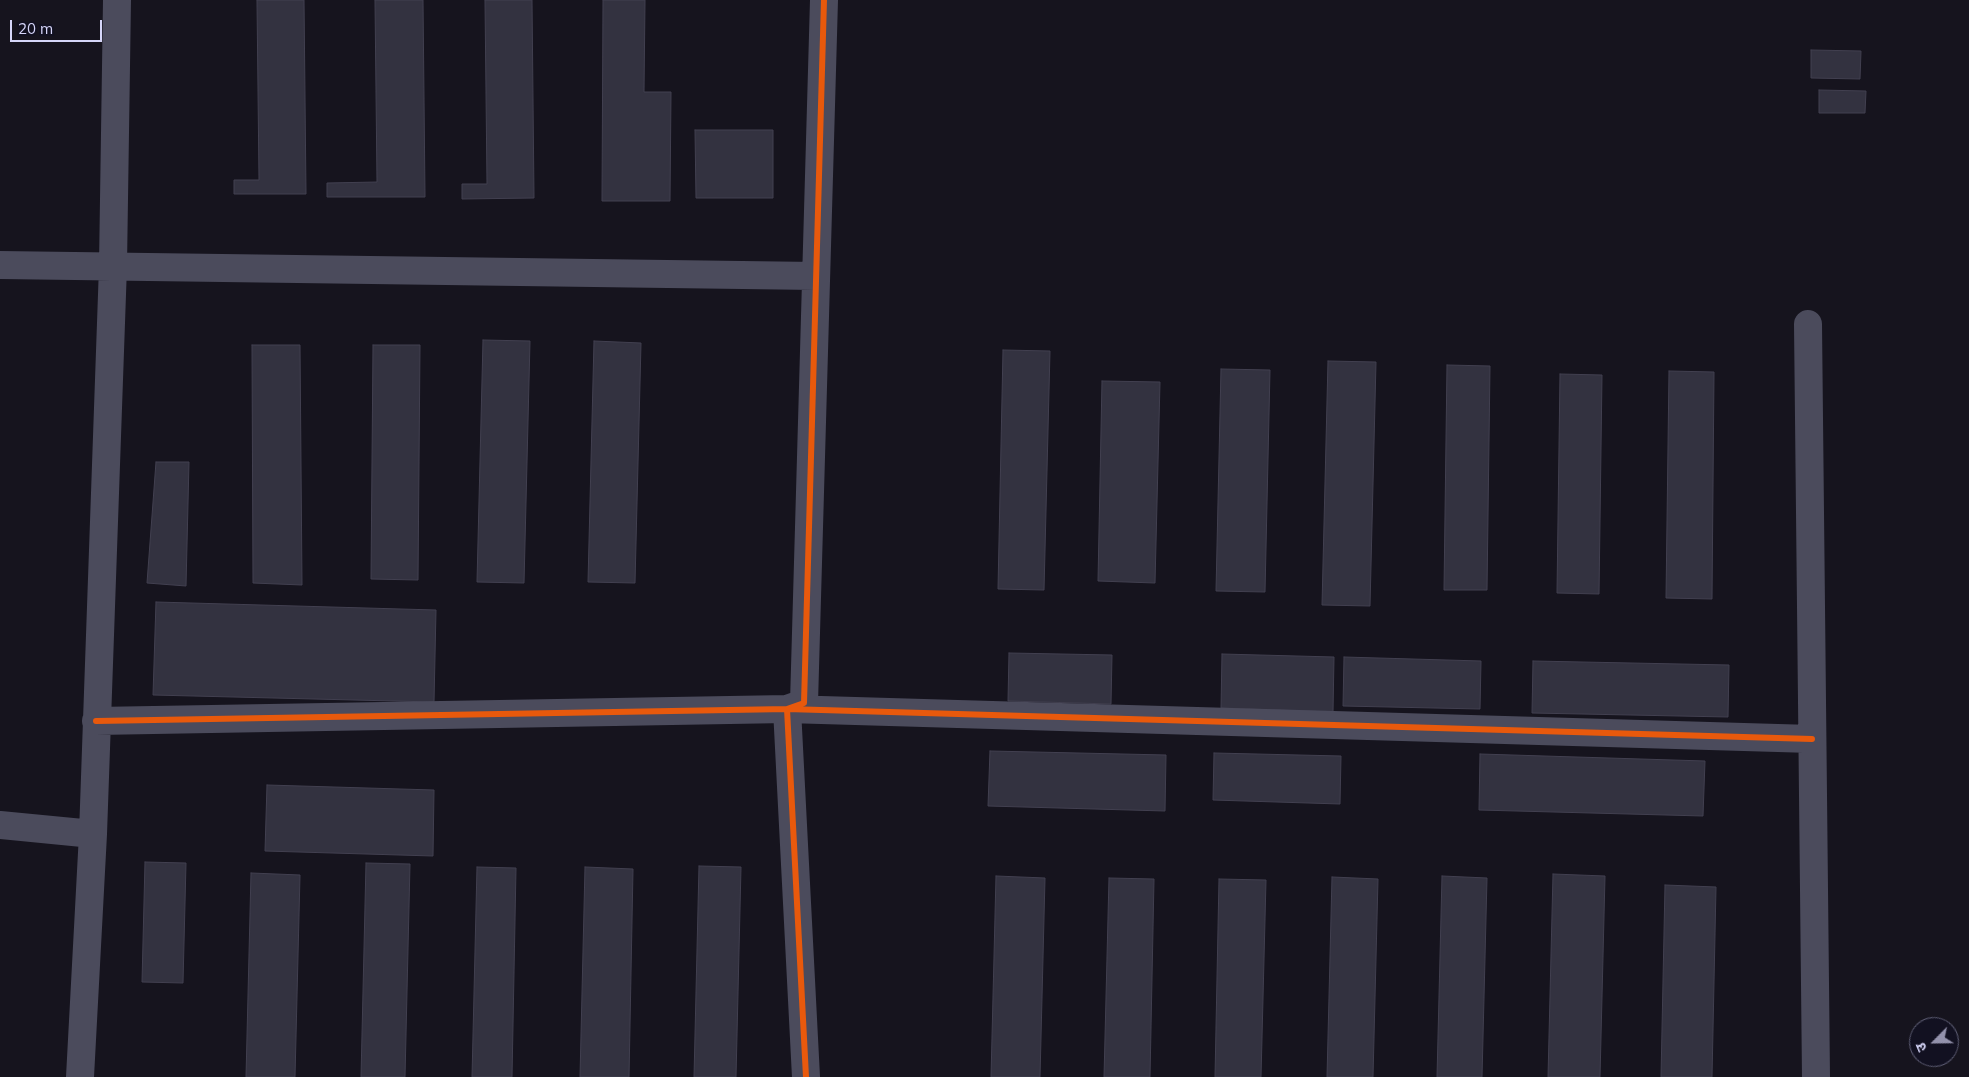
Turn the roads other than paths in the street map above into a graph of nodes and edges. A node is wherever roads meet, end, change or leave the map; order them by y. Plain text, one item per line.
1 (116, 0) edge
2 (824, 0) edge
3 (0, 265) edge
4 (113, 266) junction
5 (816, 276) junction
6 (1808, 324) dead end
7 (786, 709) junction
8 (96, 721) junction
9 (1812, 739) junction
10 (0, 825) edge
11 (93, 834) junction
12 (80, 1077) edge
13 (806, 1077) edge
14 (1816, 1077) edge

1 - 4 street
2 - 5 street
3 - 4 street
4 - 5 street
4 - 8 street
5 - 7 street
6 - 9 street
7 - 8 street
7 - 9 street
7 - 13 street
8 - 11 street
9 - 14 street
10 - 11 street
11 - 12 street

